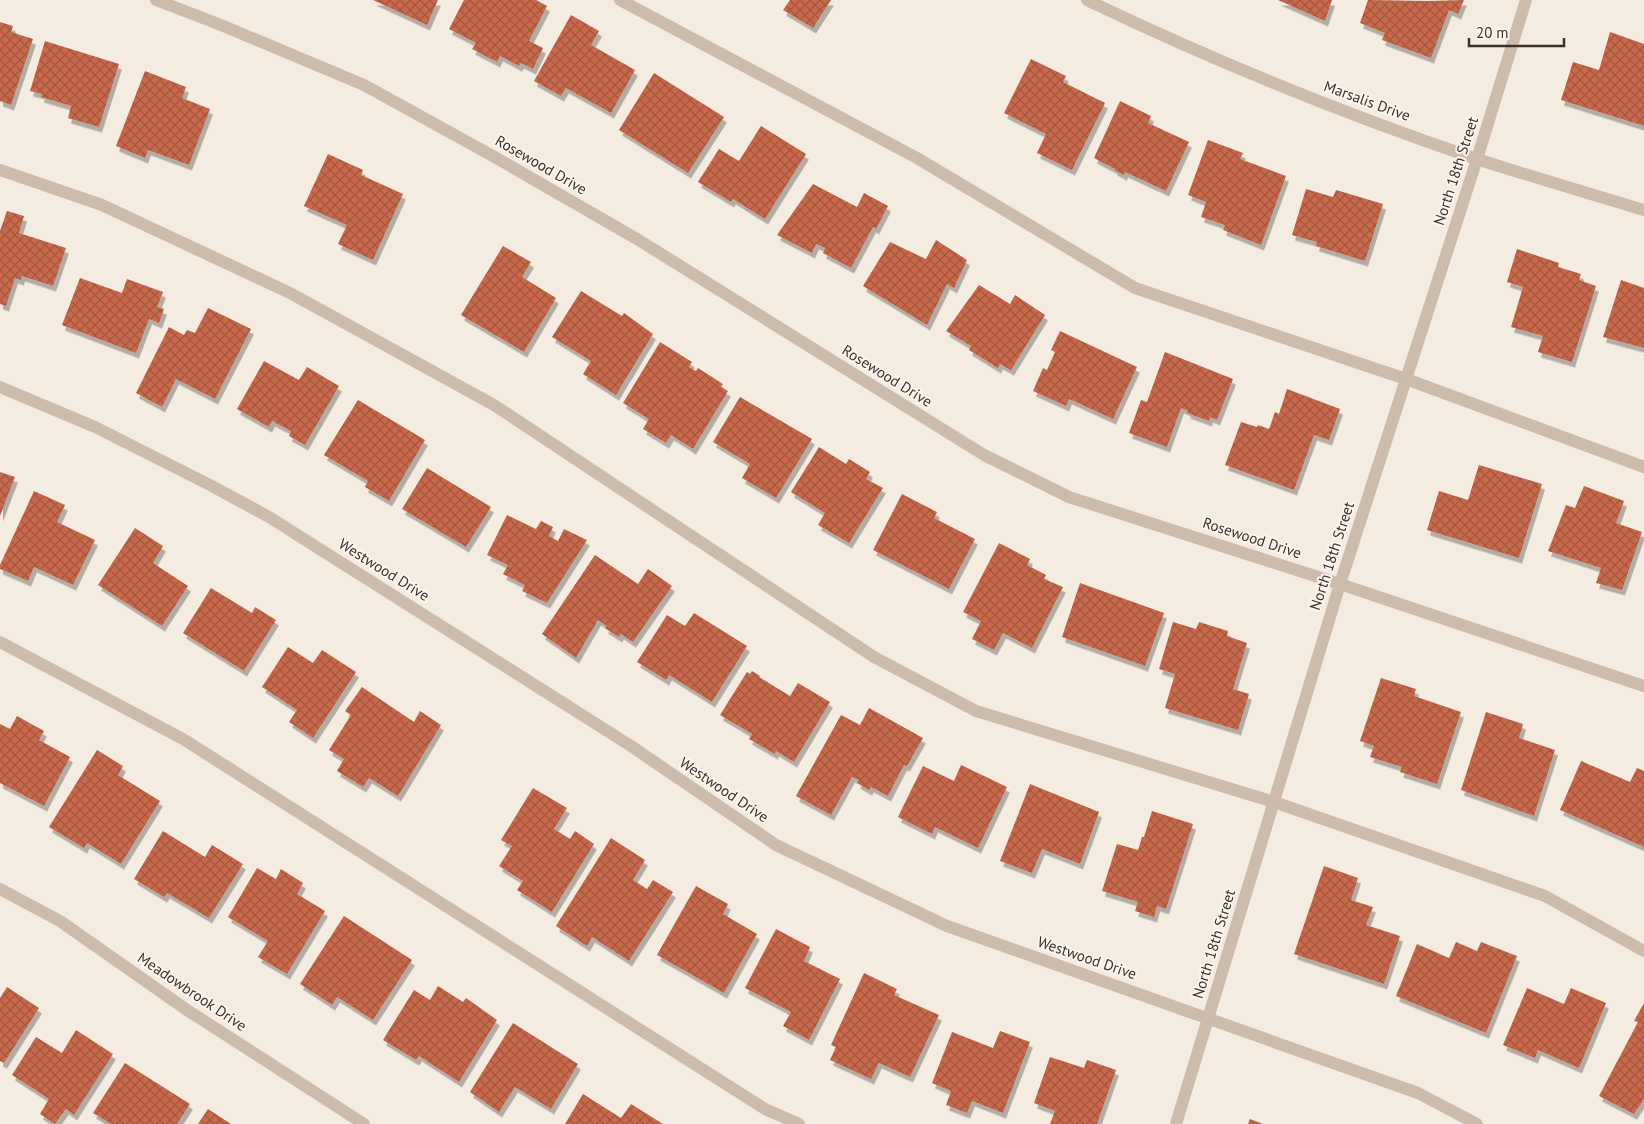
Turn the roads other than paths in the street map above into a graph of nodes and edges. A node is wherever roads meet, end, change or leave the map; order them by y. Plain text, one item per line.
1 (156, 0) edge
2 (620, 0) edge
3 (1087, 0) edge
4 (1526, 0) edge
5 (1477, 159) junction
6 (0, 170) edge
7 (1644, 210) edge
8 (1406, 379) junction
9 (0, 387) edge
10 (1644, 467) edge
11 (1340, 584) junction
12 (0, 642) edge
13 (1644, 686) edge
14 (1274, 802) junction
15 (0, 889) edge
16 (1644, 951) edge
17 (1209, 1018) junction
18 (364, 1124) edge
19 (799, 1124) edge
20 (1176, 1124) edge
21 (1477, 1124) edge

1 - 11 street, Rosewood Drive
2 - 8 street
3 - 5 street, Marsalis Drive
4 - 5 street, North 18th Street
5 - 7 street, Marsalis Drive
5 - 8 street, North 18th Street
6 - 14 street
8 - 10 street
8 - 11 street, North 18th Street
9 - 17 street, Westwood Drive
11 - 13 street, Rosewood Drive
11 - 14 street, North 18th Street
12 - 19 street
14 - 16 street
14 - 17 street, North 18th Street
15 - 18 street, Meadowbrook Drive
17 - 20 street, North 18th Street
17 - 21 street, Westwood Drive

